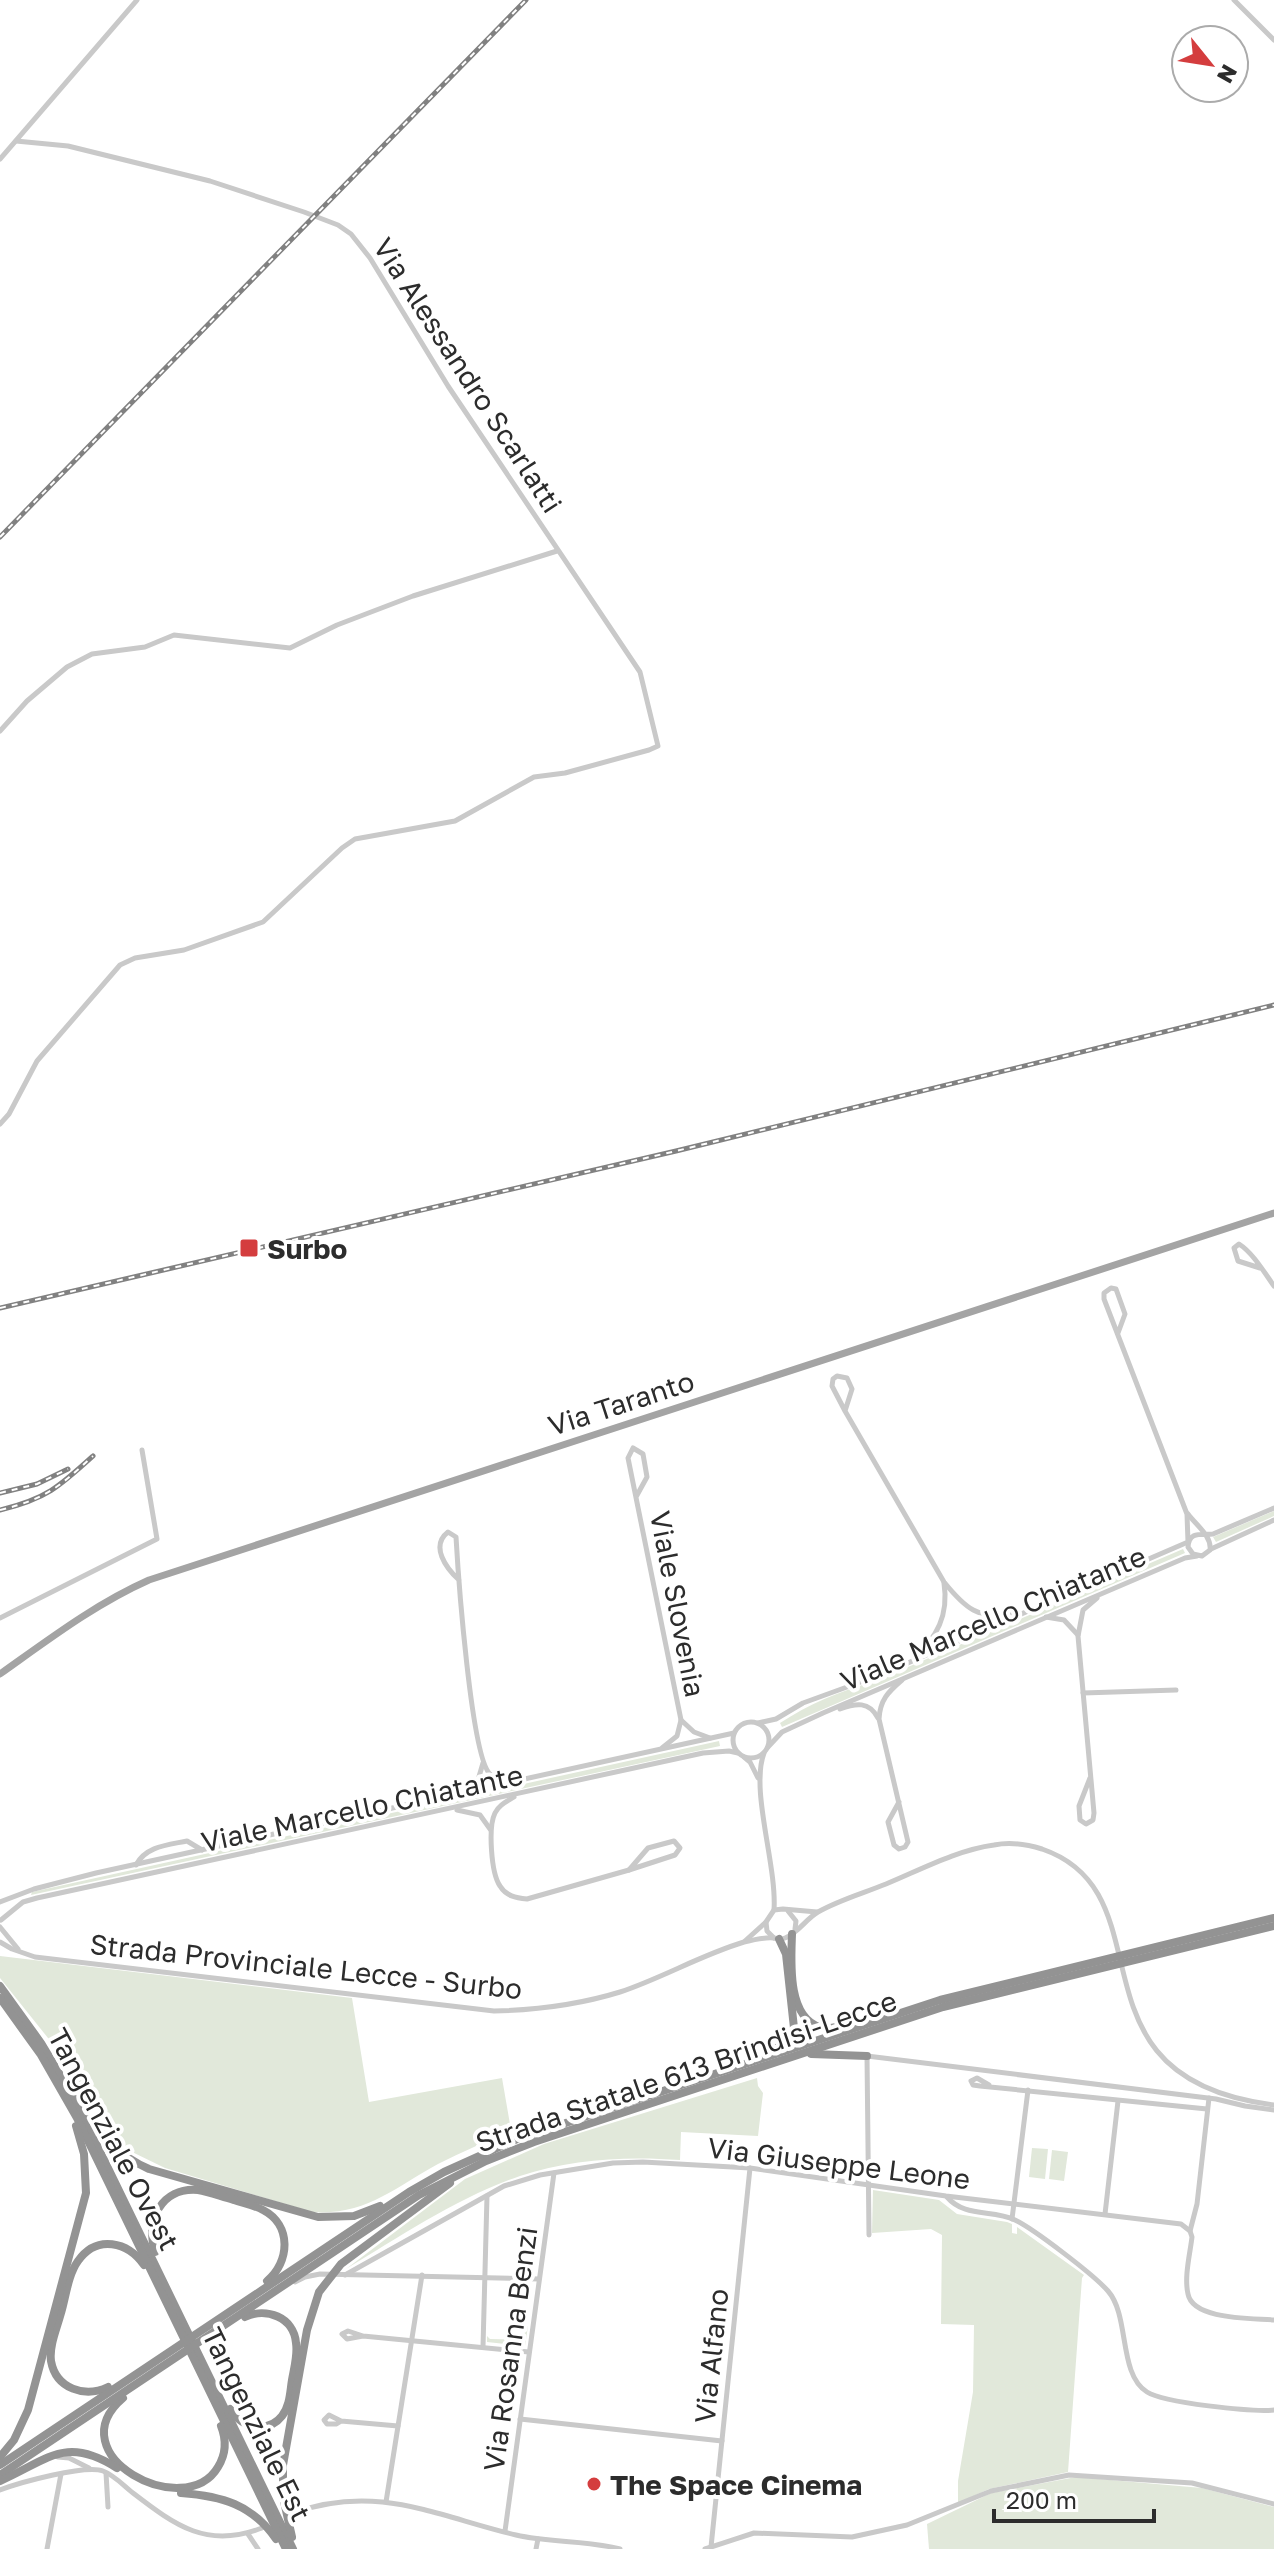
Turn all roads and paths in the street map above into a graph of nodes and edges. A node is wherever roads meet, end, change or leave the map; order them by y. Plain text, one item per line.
1 (137, 0) edge
2 (1234, 0) edge
3 (1274, 40) edge
4 (16, 141) junction
5 (0, 143) edge
6 (7, 150) junction
7 (0, 159) edge
8 (557, 551) junction
9 (0, 731) edge
10 (0, 1124) edge
11 (1274, 1213) edge
12 (1260, 1268) junction
13 (1274, 1286) edge
14 (1118, 1333) junction
15 (845, 1411) junction
16 (142, 1450) dead end
17 (636, 1497) junction
18 (1274, 1508) edge
19 (1187, 1514) junction
20 (1274, 1521) edge
21 (1205, 1535) junction
22 (1188, 1542) junction
23 (1210, 1550) junction
24 (1197, 1556) junction
25 (459, 1580) junction
26 (944, 1582) junction
27 (1105, 1592) junction
28 (1025, 1612) junction
29 (1045, 1617) junction
30 (0, 1618) edge
31 (1078, 1636) junction
32 (912, 1661) junction
33 (0, 1674) edge
34 (905, 1677) junction
35 (1176, 1690) dead end
36 (1083, 1693) junction
37 (823, 1713) junction
38 (879, 1719) junction
39 (681, 1720) junction
40 (758, 1723) junction
41 (734, 1733) junction
42 (711, 1738) junction
43 (766, 1750) junction
44 (656, 1751) junction
45 (741, 1755) junction
46 (483, 1762) junction
47 (1090, 1778) junction
48 (523, 1780) junction
49 (760, 1783) junction
50 (462, 1793) junction
51 (519, 1794) junction
52 (899, 1802) junction
53 (452, 1809) junction
54 (490, 1829) junction
55 (203, 1851) junction
56 (136, 1865) junction
57 (629, 1870) junction
58 (775, 1891) junction
59 (0, 1902) edge
60 (785, 1909) junction
61 (774, 1910) junction
62 (818, 1912) junction
63 (0, 1918) edge
64 (1274, 1918) edge
65 (766, 1922) junction
66 (0, 1926) edge
67 (1274, 1926) edge
68 (793, 1932) junction
69 (776, 1938) junction
70 (0, 1942) edge
71 (744, 1942) junction
72 (22, 1953) junction
73 (0, 1986) edge
74 (0, 1998) edge
75 (899, 2013) junction
76 (41, 2043) junction
77 (867, 2056) junction
78 (48, 2067) junction
79 (742, 2073) junction
80 (704, 2077) junction
81 (989, 2085) dead end
82 (1028, 2090) junction
83 (1209, 2098) junction
84 (1118, 2101) junction
85 (1274, 2107) edge
86 (1207, 2109) junction
87 (534, 2142) junction
88 (750, 2168) junction
89 (444, 2172) junction
90 (554, 2173) junction
91 (868, 2185) junction
92 (487, 2195) junction
93 (946, 2196) junction
94 (1015, 2204) junction
95 (1105, 2214) junction
96 (1012, 2219) junction
97 (1190, 2231) junction
98 (869, 2235) dead end
99 (345, 2275) junction
100 (422, 2275) junction
101 (485, 2277) junction
102 (539, 2279) junction
103 (266, 2297) junction
104 (171, 2303) junction
105 (179, 2320) joint
106 (1274, 2320) edge
107 (214, 2322) junction
108 (363, 2336) dead end
109 (206, 2338) junction
110 (412, 2341) junction
111 (483, 2347) junction
112 (529, 2352) junction
113 (168, 2358) junction
114 (211, 2387) junction
115 (1272, 2411) edge
116 (520, 2419) junction
117 (341, 2421) dead end
118 (398, 2426) junction
119 (722, 2441) junction
120 (0, 2457) edge
121 (72, 2460) junction
122 (0, 2465) edge
123 (27, 2468) junction
124 (94, 2469) junction
125 (106, 2472) junction
126 (70, 2473) junction
127 (61, 2474) junction
128 (0, 2478) edge
129 (0, 2490) edge
130 (386, 2502) junction
131 (1274, 2504) edge
132 (108, 2507) dead end
133 (293, 2513) dead end
134 (262, 2528) dead end
135 (505, 2531) junction
136 (248, 2534) junction
137 (538, 2539) junction
138 (708, 2548) edge
139 (47, 2549) edge
140 (258, 2549) edge
141 (284, 2549) edge
142 (295, 2549) edge
143 (536, 2549) edge
144 (620, 2549) edge

1 - 4 street
2 - 3 street
4 - 6 street
4 - 8 street, Via Alessandro Scarlatti
5 - 6 street
6 - 7 street
8 - 9 street
8 - 10 street, Via Alessandro Scarlatti
11 - 33 main road, Via Taranto
12 - 12 street
12 - 13 street
14 - 14 street
14 - 19 street
15 - 15 street
15 - 26 street
16 - 30 street
17 - 17 street, Viale Slovenia
17 - 39 street, Viale Slovenia
18 - 21 street, Viale Marcello Chiatante
19 - 21 street
19 - 22 street
20 - 23 street, Viale Marcello Chiatante
21 - 22 street, Viale Marcello Chiatante
21 - 23 street
22 - 24 street
22 - 28 street, Viale Marcello Chiatante
23 - 24 street, Viale Marcello Chiatante
24 - 27 street, Viale Marcello Chiatante
25 - 25 street
25 - 46 street
26 - 28 street
26 - 32 street
27 - 29 street, Viale Marcello Chiatante
27 - 31 street
28 - 32 street, Viale Marcello Chiatante
29 - 31 street
29 - 34 street, Viale Marcello Chiatante
31 - 36 street
32 - 40 street, Viale Marcello Chiatante
34 - 37 street, Viale Marcello Chiatante
34 - 38 street
35 - 36 street
36 - 47 street
37 - 38 street
37 - 43 street, Viale Marcello Chiatante
38 - 52 street
39 - 42 street, Viale Slovenia
39 - 44 street, Viale Slovenia
40 - 41 street, Viale Marcello Chiatante
40 - 43 street
41 - 42 street, Viale Marcello Chiatante
41 - 45 street
42 - 44 street, Viale Marcello Chiatante
43 - 45 street, Viale Marcello Chiatante
43 - 49 street
44 - 48 street, Viale Marcello Chiatante
45 - 49 street
45 - 51 street, Viale Marcello Chiatante
46 - 48 street
46 - 50 street
47 - 47 street
48 - 50 street, Viale Marcello Chiatante
49 - 58 street
50 - 55 street, Viale Marcello Chiatante
51 - 53 street, Viale Marcello Chiatante
51 - 54 street
52 - 52 street
53 - 54 street
53 - 63 street, Viale Marcello Chiatante
54 - 57 street
55 - 56 street, Viale Marcello Chiatante
55 - 56 street
56 - 59 street, Viale Marcello Chiatante
57 - 57 street
58 - 60 street
58 - 61 street
60 - 61 street
60 - 62 street
60 - 68 street
61 - 65 street
62 - 68 street
62 - 85 street
63 - 66 street, Viale Marcello Chiatante
64 - 75 highway, Strada Statale 613 Brindisi-Lecce
65 - 69 street
65 - 71 street, Strada Provinciale Lecce - Surbo
66 - 72 street
67 - 79 highway, Strada Statale 613 Brindisi-Lecce
68 - 69 street
68 - 75 highway
69 - 71 street, Strada Provinciale Lecce - Surbo
69 - 80 highway
70 - 72 street, Strada Provinciale Lecce - Surbo
71 - 72 street, Strada Provinciale Lecce - Surbo
73 - 76 highway, Tangenziale Ovest
74 - 78 highway, Tangenziale Ovest
75 - 80 highway, Strada Statale 613 Brindisi-Lecce
76 - 89 highway
76 - 104 highway, Tangenziale Ovest
77 - 79 highway
77 - 83 street
77 - 91 street
78 - 104 highway, Tangenziale Ovest
78 - 120 highway
79 - 87 highway, Strada Statale 613 Brindisi-Lecce
80 - 89 highway, Strada Statale 613 Brindisi-Lecce
81 - 82 street
82 - 84 street
82 - 94 street
83 - 85 street
83 - 86 street
84 - 86 street
84 - 95 street
86 - 97 street
87 - 103 highway, Strada Statale 613 Brindisi-Lecce
87 - 142 highway
88 - 90 street, Via Giuseppe Leone
88 - 91 street, Via Giuseppe Leone
88 - 119 street, Via Alfano
89 - 107 highway, Strada Statale 613 Brindisi-Lecce
90 - 92 street, Via Giuseppe Leone
90 - 102 street, Via Rosanna Benzi
91 - 93 street, Via Giuseppe Leone
91 - 98 street
92 - 99 street, Via Giuseppe Leone
92 - 101 street
93 - 94 street, Via Giuseppe Leone
93 - 96 street
94 - 95 street, Via Giuseppe Leone
94 - 96 street
95 - 97 street, Via Giuseppe Leone
96 - 115 street
97 - 106 street
99 - 100 street
99 - 103 street
100 - 101 street
100 - 110 street
101 - 102 street
101 - 111 street
102 - 112 street, Via Rosanna Benzi
103 - 109 highway, Strada Statale 613 Brindisi-Lecce
104 - 105 highway, Tangenziale Ovest
104 - 107 highway
104 - 113 highway
105 - 114 highway, Tangenziale Est
107 - 113 highway, Strada Statale 613 Brindisi-Lecce
108 - 110 street
109 - 113 highway, Strada Statale 613 Brindisi-Lecce
109 - 114 highway
110 - 111 street
110 - 118 street
111 - 112 street
112 - 116 street, Via Rosanna Benzi
113 - 114 highway
113 - 122 highway, Strada Statale 613 Brindisi-Lecce
113 - 128 highway, Strada Statale 613 Brindisi-Lecce
114 - 141 highway, Tangenziale Est
114 - 142 highway, Tangenziale Est
116 - 119 street
116 - 135 street, Via Rosanna Benzi
117 - 118 street
118 - 130 street
119 - 138 street, Via Alfano
121 - 123 street
121 - 124 street
121 - 126 street
123 - 128 highway
123 - 141 highway
124 - 125 street
124 - 126 street
125 - 132 street
125 - 136 street
126 - 127 street
127 - 129 street
127 - 139 street
130 - 133 street
130 - 135 street
131 - 138 street
134 - 136 street
135 - 137 street
136 - 140 street
137 - 143 street
137 - 144 street

